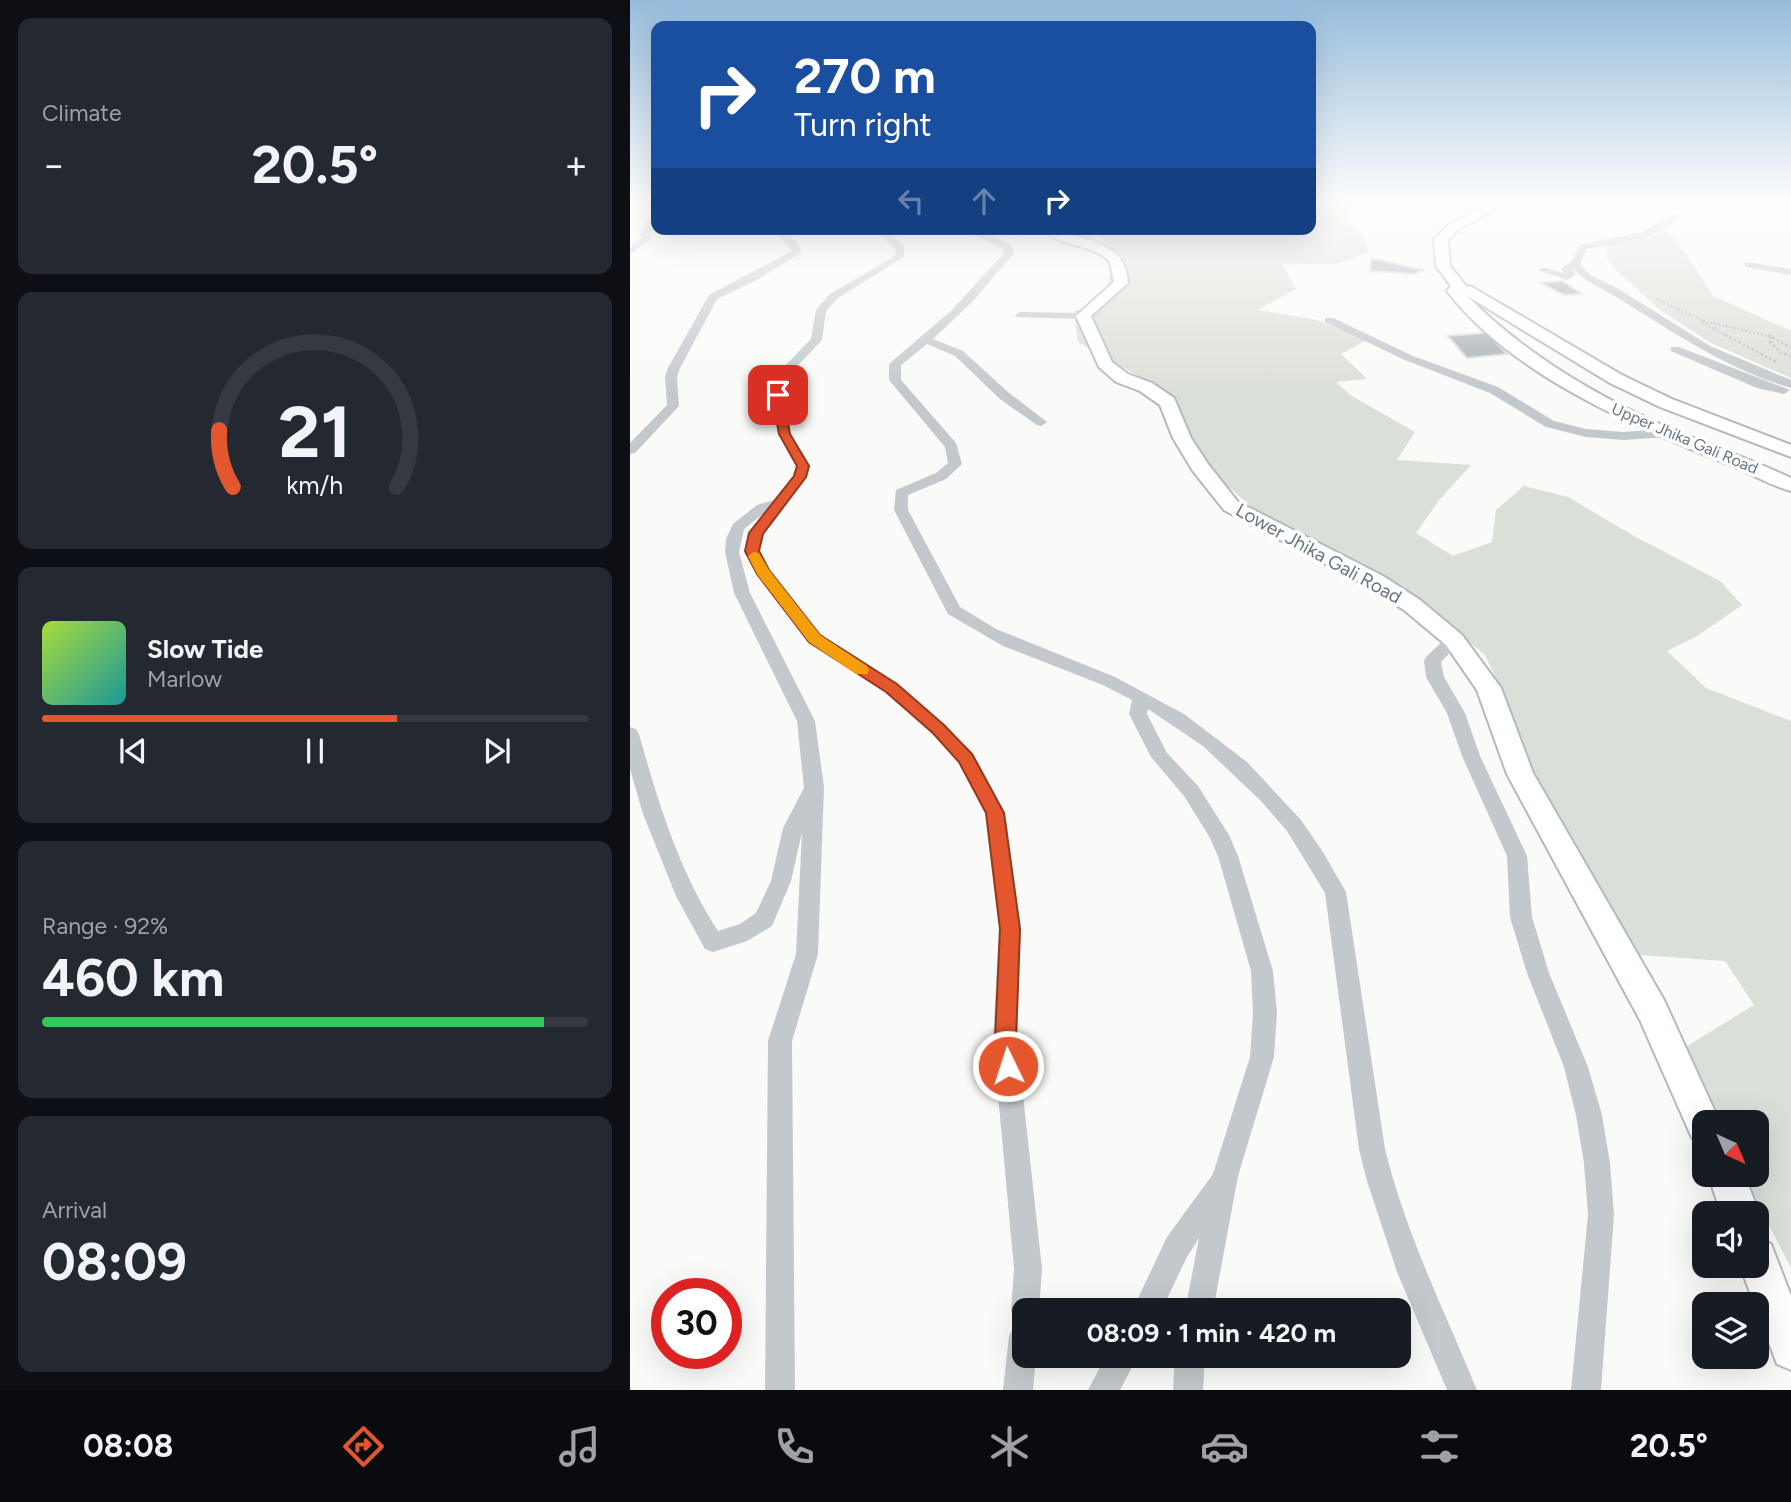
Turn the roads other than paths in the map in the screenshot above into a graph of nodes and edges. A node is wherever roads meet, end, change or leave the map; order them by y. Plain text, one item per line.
1 (775, 265) edge
2 (886, 265) edge
3 (1001, 265) edge
4 (1121, 265) edge
5 (1443, 265) edge
6 (1573, 265) edge
7 (1576, 265) edge
8 (1748, 265) dead end
9 (1543, 270) dead end
10 (1791, 272) edge
11 (1459, 285) junction
12 (1020, 315) dead end
13 (1083, 316) junction
14 (1329, 320) dead end
15 (925, 340) junction
16 (1675, 349) dead end
17 (1791, 384) edge
18 (1791, 392) edge
19 (1041, 422) dead end
20 (1668, 433) junction
21 (630, 450) edge
22 (1791, 451) edge
23 (1791, 485) edge
24 (779, 503) junction
25 (1454, 640) junction
26 (1141, 698) junction
27 (630, 734) edge
28 (636, 783) edge
29 (814, 787) junction
30 (1697, 1110) edge
31 (1225, 1176) junction
32 (1764, 1278) edge
33 (1026, 1298) edge
34 (1152, 1298) edge
35 (1202, 1298) edge
36 (1791, 1350) edge
37 (1020, 1368) edge
38 (1116, 1368) edge
39 (1190, 1368) edge
40 (780, 1390) edge
41 (1018, 1390) edge
42 (1103, 1390) edge
43 (1188, 1390) edge
44 (1462, 1390) edge
45 (1586, 1390) edge

1 - 21 street
2 - 24 street
3 - 15 street
4 - 13 main road
5 - 11 main road, Upper Jhika Gali Road
6 - 9 street
7 - 17 street
8 - 10 street
11 - 20 main road, Upper Jhika Gali Road
11 - 22 main road
12 - 13 street
13 - 25 main road, Lower Jhika Gali Road
14 - 20 street
15 - 19 street
15 - 26 street
16 - 18 street
20 - 23 main road, Upper Jhika Gali Road
24 - 29 street
24 - 33 street
25 - 30 main road, Lower Jhika Gali Road
25 - 45 street
26 - 31 street
26 - 44 street
27 - 28 street
28 - 29 street
29 - 40 street
31 - 34 street
31 - 35 street
32 - 36 main road
37 - 41 street
38 - 42 street
39 - 43 street

